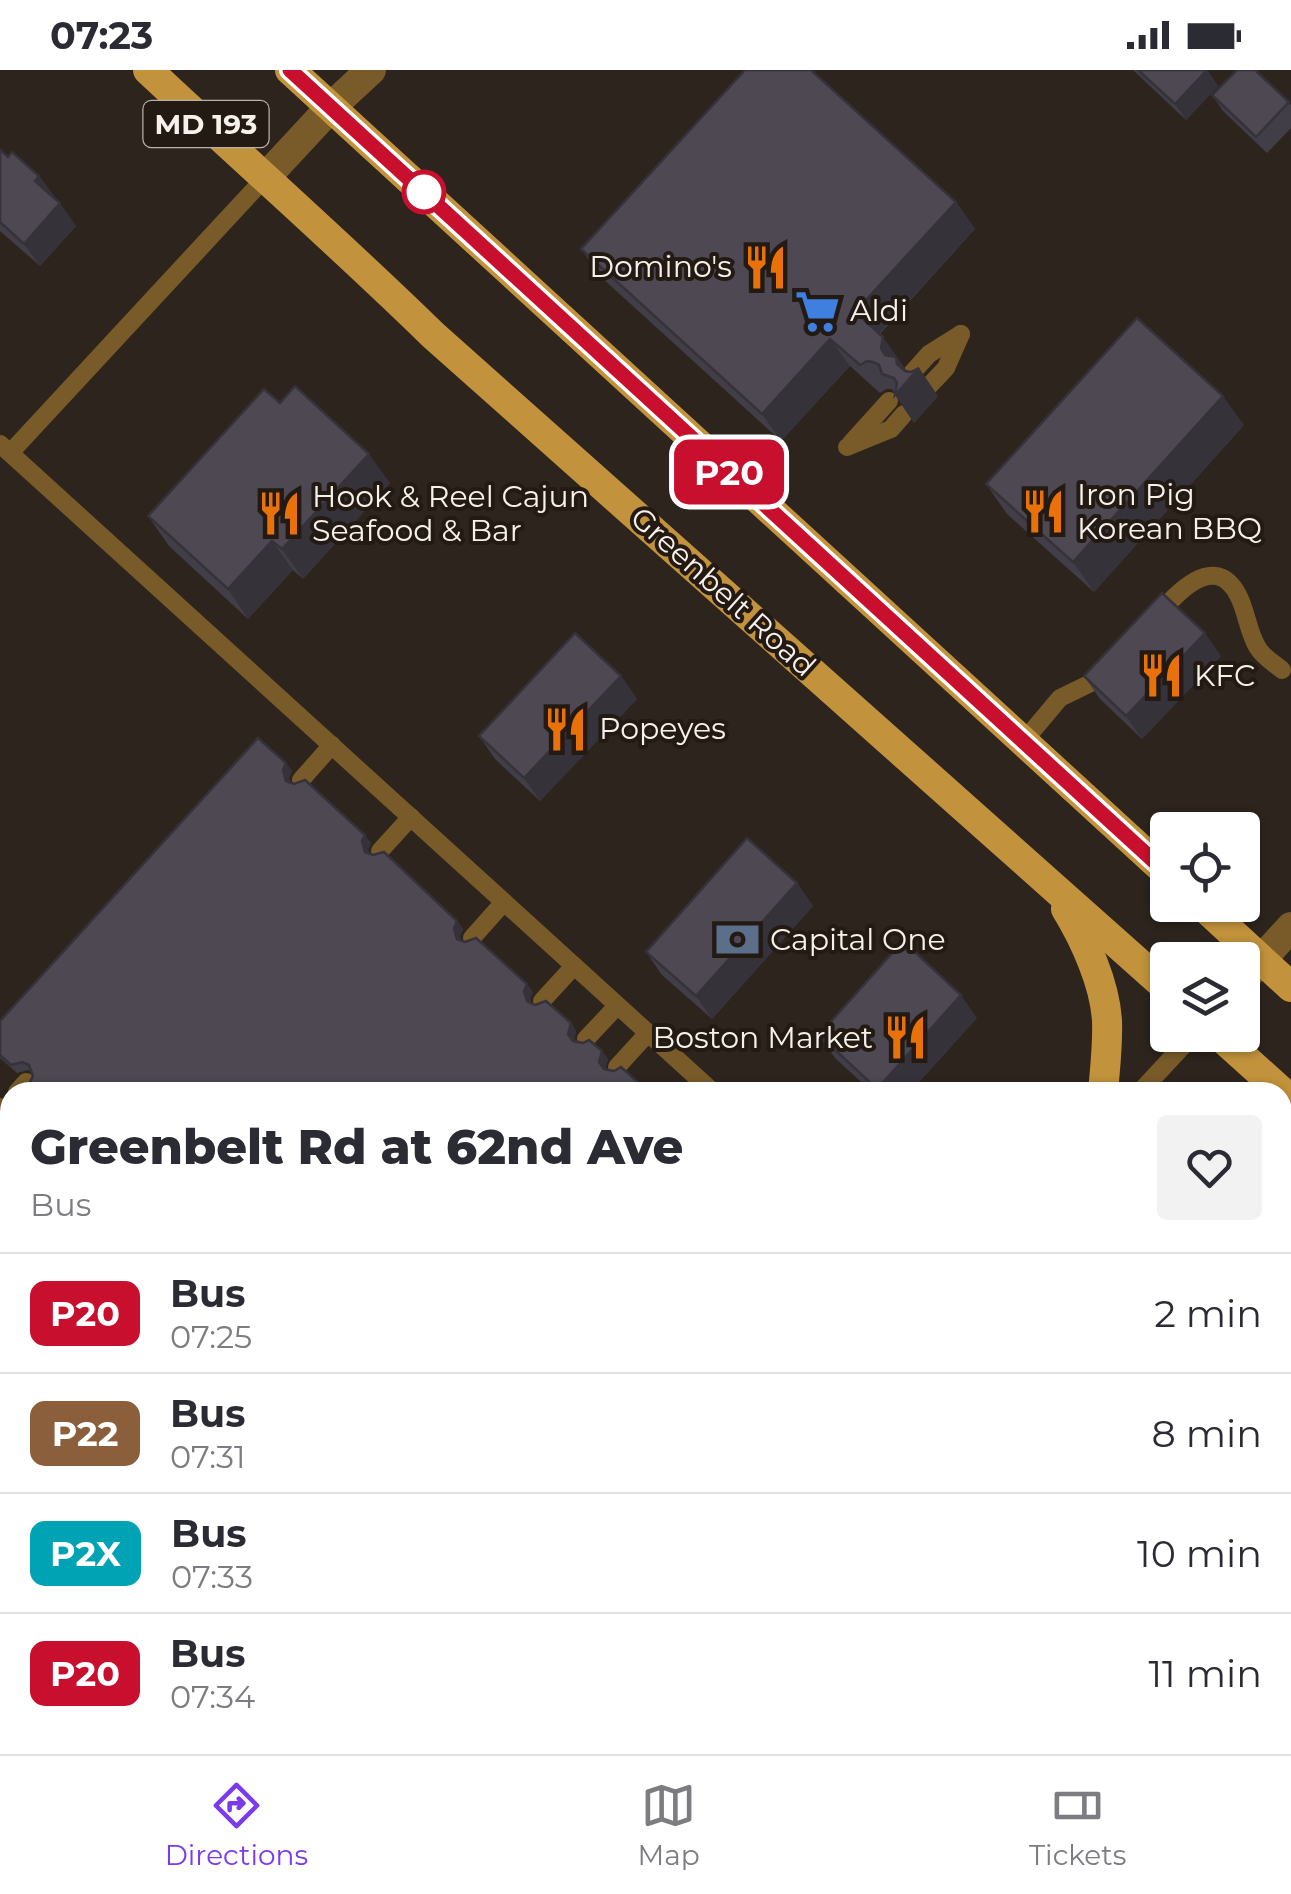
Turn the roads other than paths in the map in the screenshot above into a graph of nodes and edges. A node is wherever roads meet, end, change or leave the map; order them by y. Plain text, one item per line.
1 (148, 70) edge
2 (290, 70) edge
3 (371, 70) edge
4 (330, 108) junction
5 (264, 179) junction
6 (912, 373) edge
7 (928, 387) dead end
8 (888, 401) edge
9 (904, 414) edge
10 (5, 448) edge
11 (1147, 627) edge
12 (1124, 652) edge
13 (1282, 670) dead end
14 (1023, 742) junction
15 (332, 746) junction
16 (301, 780) edge
17 (410, 817) junction
18 (380, 851) edge
19 (1150, 858) edge
20 (1051, 885) junction
21 (504, 902) junction
22 (1215, 922) edge
23 (1291, 927) edge
24 (472, 938) edge
25 (1230, 942) edge
26 (1260, 961) edge
27 (574, 966) junction
28 (1150, 973) edge
29 (1260, 973) edge
30 (1291, 987) edge
31 (542, 1000) edge
32 (617, 1006) junction
33 (648, 1033) junction
34 (586, 1040) edge
35 (1177, 1052) edge
36 (1238, 1052) edge
37 (618, 1067) edge
38 (702, 1082) edge
39 (1104, 1082) edge
40 (1149, 1082) edge
41 (1271, 1082) edge

1 - 5 main road, Greenbelt Road / MD 193
2 - 4 main road, MD 193
3 - 4 street
4 - 5 street
4 - 14 main road, MD 193
5 - 10 lane
5 - 20 main road, Greenbelt Road / MD 193
6 - 7 lane
8 - 9 lane
10 - 15 lane
11 - 13 lane
12 - 14 lane
14 - 19 main road, MD 193
15 - 16 lane
15 - 17 lane
17 - 18 lane
17 - 21 lane
20 - 28 main road, Greenbelt Road / MD 193
20 - 39 main road
21 - 24 lane
21 - 27 lane
22 - 25 main road
23 - 26 street
27 - 31 lane
27 - 32 lane
29 - 30 main road
32 - 33 lane
32 - 34 lane
33 - 37 lane
33 - 38 lane
35 - 40 lane
36 - 41 main road

